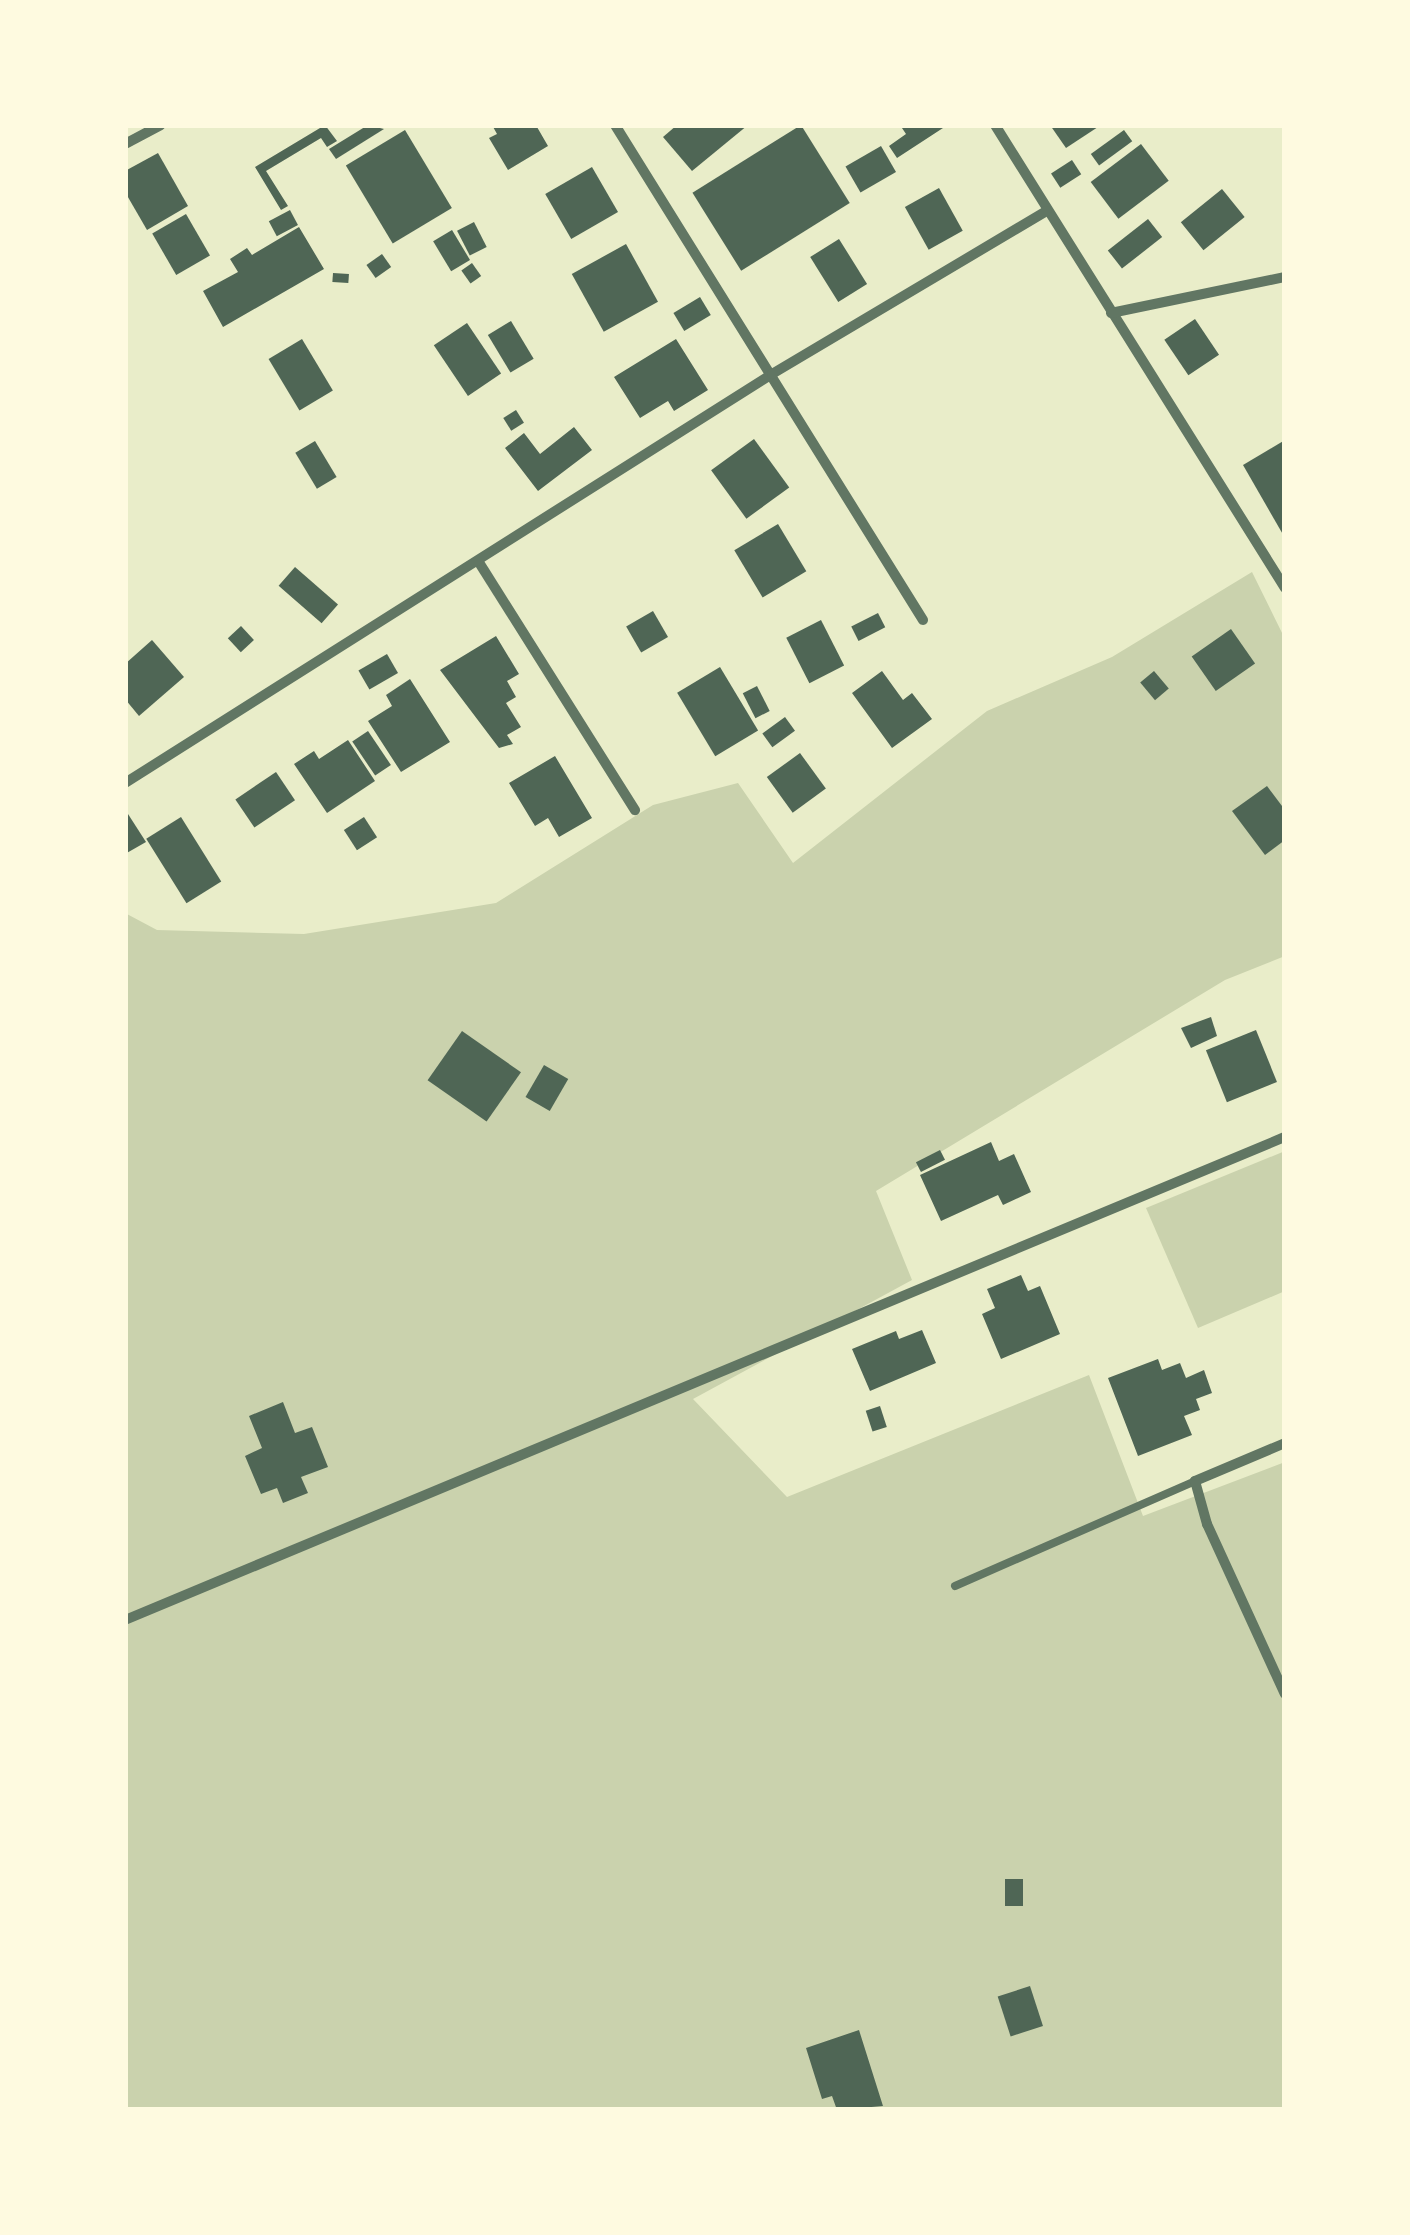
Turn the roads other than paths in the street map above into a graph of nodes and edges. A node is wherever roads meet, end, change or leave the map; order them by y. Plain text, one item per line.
1 (160, 125) edge
2 (616, 125) edge
3 (995, 125) edge
4 (125, 144) edge
5 (1046, 211) junction
6 (1285, 277) edge
7 (1111, 313) junction
8 (772, 374) junction
9 (480, 564) junction
10 (1284, 584) edge
11 (923, 620) dead end
12 (125, 783) edge
13 (635, 810) dead end
14 (1285, 1137) edge
15 (1285, 1443) edge
16 (1195, 1481) junction
17 (955, 1586) dead end
18 (125, 1620) edge
19 (1285, 1694) edge

1 - 4 street
2 - 8 street
3 - 5 street
5 - 7 street
5 - 8 street
6 - 7 street
7 - 10 street
8 - 9 street
8 - 11 street
9 - 12 street
9 - 13 street
14 - 18 street
15 - 16 street
16 - 17 lane
16 - 19 street

